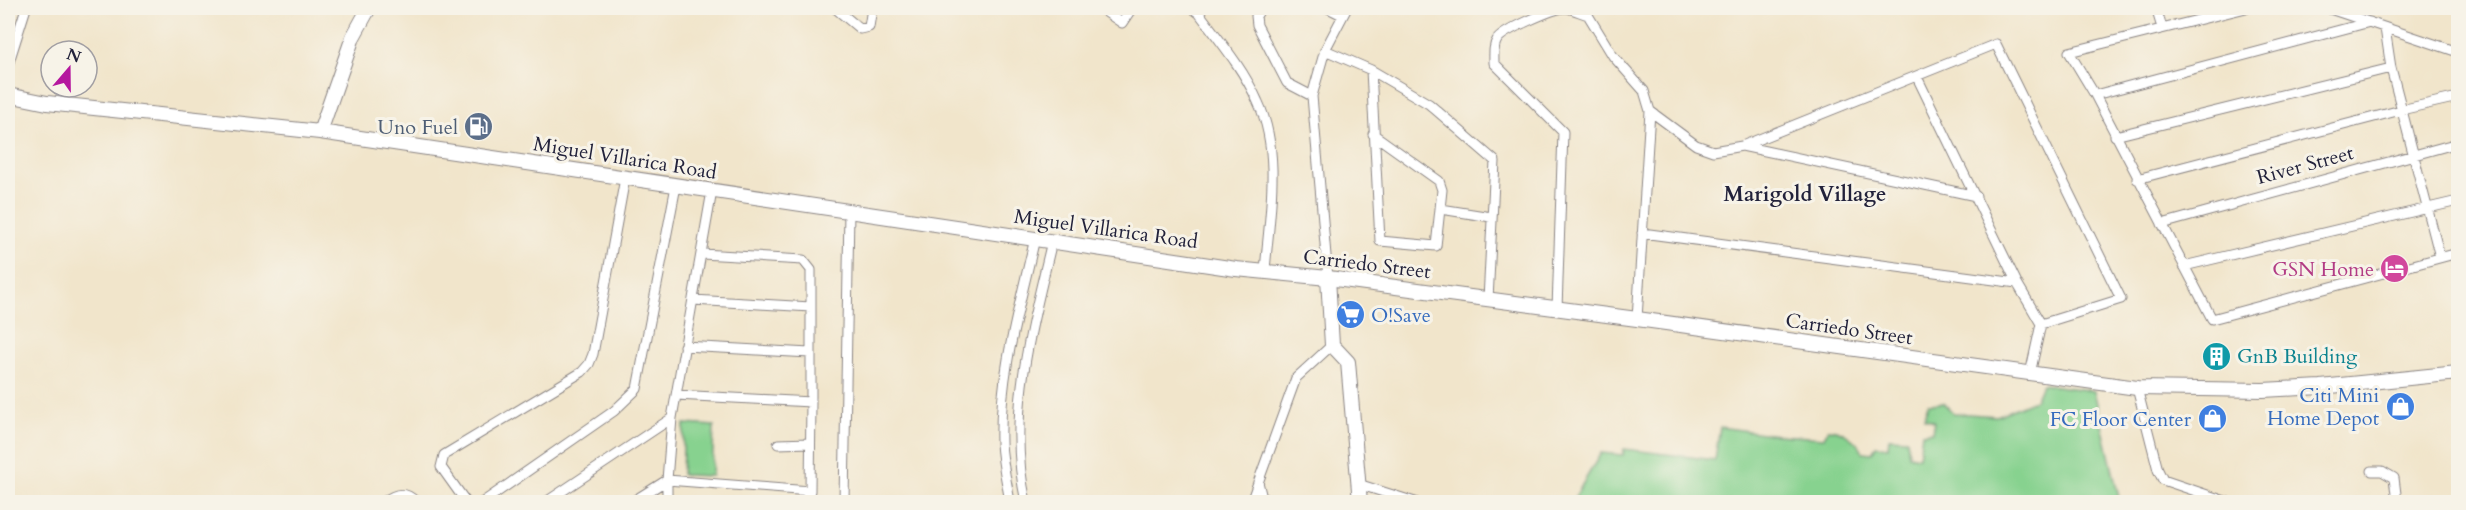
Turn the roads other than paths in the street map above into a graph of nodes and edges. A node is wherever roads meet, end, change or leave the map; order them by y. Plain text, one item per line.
1 (26, 8) edge
2 (369, 8) edge
3 (835, 8) edge
4 (872, 8) edge
5 (1100, 8) edge
6 (1132, 8) edge
7 (1192, 8) edge
8 (1261, 8) edge
9 (1329, 8) edge
10 (2156, 8) edge
11 (2246, 8) edge
12 (2327, 8) edge
13 (1345, 11) edge
14 (1588, 11) edge
15 (2206, 12) edge
16 (2370, 22) junction
17 (2162, 28) junction
18 (2385, 28) junction
19 (1325, 50) junction
20 (2458, 52) edge
21 (8, 66) edge
22 (2391, 68) junction
23 (1371, 70) junction
24 (1917, 77) junction
25 (8, 95) edge
26 (2095, 95) junction
27 (1312, 96) junction
28 (2458, 97) edge
29 (2401, 110) junction
30 (1650, 111) junction
31 (320, 132) junction
32 (1373, 134) junction
33 (2115, 136) junction
34 (2458, 143) edge
35 (1742, 146) junction
36 (2413, 154) junction
37 (625, 178) junction
38 (2137, 179) junction
39 (676, 186) junction
40 (712, 191) junction
41 (1976, 196) junction
42 (2458, 201) edge
43 (1441, 209) junction
44 (2428, 209) junction
45 (849, 211) junction
46 (1491, 217) junction
47 (2162, 224) junction
48 (1642, 233) junction
49 (1035, 238) junction
50 (1052, 241) junction
51 (2458, 253) edge
52 (702, 254) junction
53 (2440, 257) junction
54 (2184, 266) junction
55 (1236, 268) joint
56 (1264, 271) junction
57 (1328, 278) junction
58 (2017, 283) junction
59 (693, 300) junction
60 (1488, 300) junction
61 (811, 307) junction
62 (1557, 309) junction
63 (1637, 319) junction
64 (2041, 324) junction
65 (1332, 345) junction
66 (684, 346) junction
67 (810, 353) junction
68 (2458, 373) edge
69 (2030, 374) junction
70 (2137, 388) junction
71 (676, 395) junction
72 (811, 402) junction
73 (672, 418) junction
74 (810, 443) junction
75 (778, 444) dead end
76 (2372, 471) dead end
77 (666, 480) junction
78 (1258, 482) junction
79 (1358, 484) junction
80 (810, 491) junction
81 (384, 502) edge
82 (416, 502) edge
83 (466, 502) edge
84 (483, 502) edge
85 (546, 502) edge
86 (632, 502) edge
87 (667, 502) edge
88 (810, 502) edge
89 (844, 502) edge
90 (1010, 502) edge
91 (1026, 502) edge
92 (1251, 502) edge
93 (1263, 502) edge
94 (1360, 502) edge
95 (1415, 502) edge
96 (2228, 502) edge
97 (2397, 502) edge

1 - 21 street
2 - 31 main road
3 - 4 street
5 - 6 street
7 - 56 street
8 - 27 street
9 - 13 street
10 - 17 street
11 - 15 street
12 - 16 street
13 - 19 street
14 - 30 street
14 - 62 street
15 - 17 street
16 - 18 street
16 - 26 street
17 - 26 street
18 - 20 street
18 - 22 street
19 - 23 street
19 - 27 street
22 - 29 street
22 - 33 street
23 - 32 street
23 - 46 street
24 - 35 street
24 - 41 street
24 - 64 street
25 - 31 main road, Miguel Villarica Road
26 - 33 street
27 - 57 street
28 - 29 street
29 - 36 street
29 - 38 street
30 - 35 street
30 - 48 street
31 - 37 main road, Miguel Villarica Road
32 - 43 street
32 - 43 street
33 - 38 street
34 - 36 street, River Street
35 - 41 street
36 - 44 street
36 - 47 street, River Street
37 - 39 main road, Miguel Villarica Road
37 - 83 street
38 - 47 street
39 - 40 main road, Miguel Villarica Road
39 - 84 street
40 - 45 main road, Miguel Villarica Road
40 - 52 street
41 - 58 street
42 - 44 street
43 - 46 street
44 - 53 street
44 - 54 street
45 - 49 main road, Miguel Villarica Road
45 - 89 street
46 - 60 street
47 - 54 street
48 - 58 street
48 - 63 street
49 - 50 main road, Miguel Villarica Road
49 - 90 street
50 - 55 main road, Miguel Villarica Road
50 - 91 street
51 - 53 street
52 - 59 street
52 - 61 street
53 - 54 street
55 - 56 main road, Carriedo Street
56 - 57 main road, Carriedo Street
57 - 60 main road, Carriedo Street
57 - 65 main road
58 - 64 street
59 - 61 street
59 - 66 street
60 - 62 main road, Carriedo Street
61 - 67 street
62 - 63 main road, Carriedo Street
63 - 69 main road, Carriedo Street
64 - 69 street
65 - 78 street
65 - 79 main road
66 - 67 street
66 - 71 street
67 - 72 street
68 - 70 main road, Carriedo Street
69 - 70 main road, Carriedo Street
70 - 96 street
71 - 72 street
71 - 73 street
72 - 74 street
73 - 77 street
73 - 85 street
74 - 75 street
74 - 80 street
76 - 97 street
77 - 80 street
77 - 86 street
77 - 87 street
78 - 92 street
78 - 93 street
79 - 94 main road
79 - 95 street
80 - 88 street
81 - 82 street

